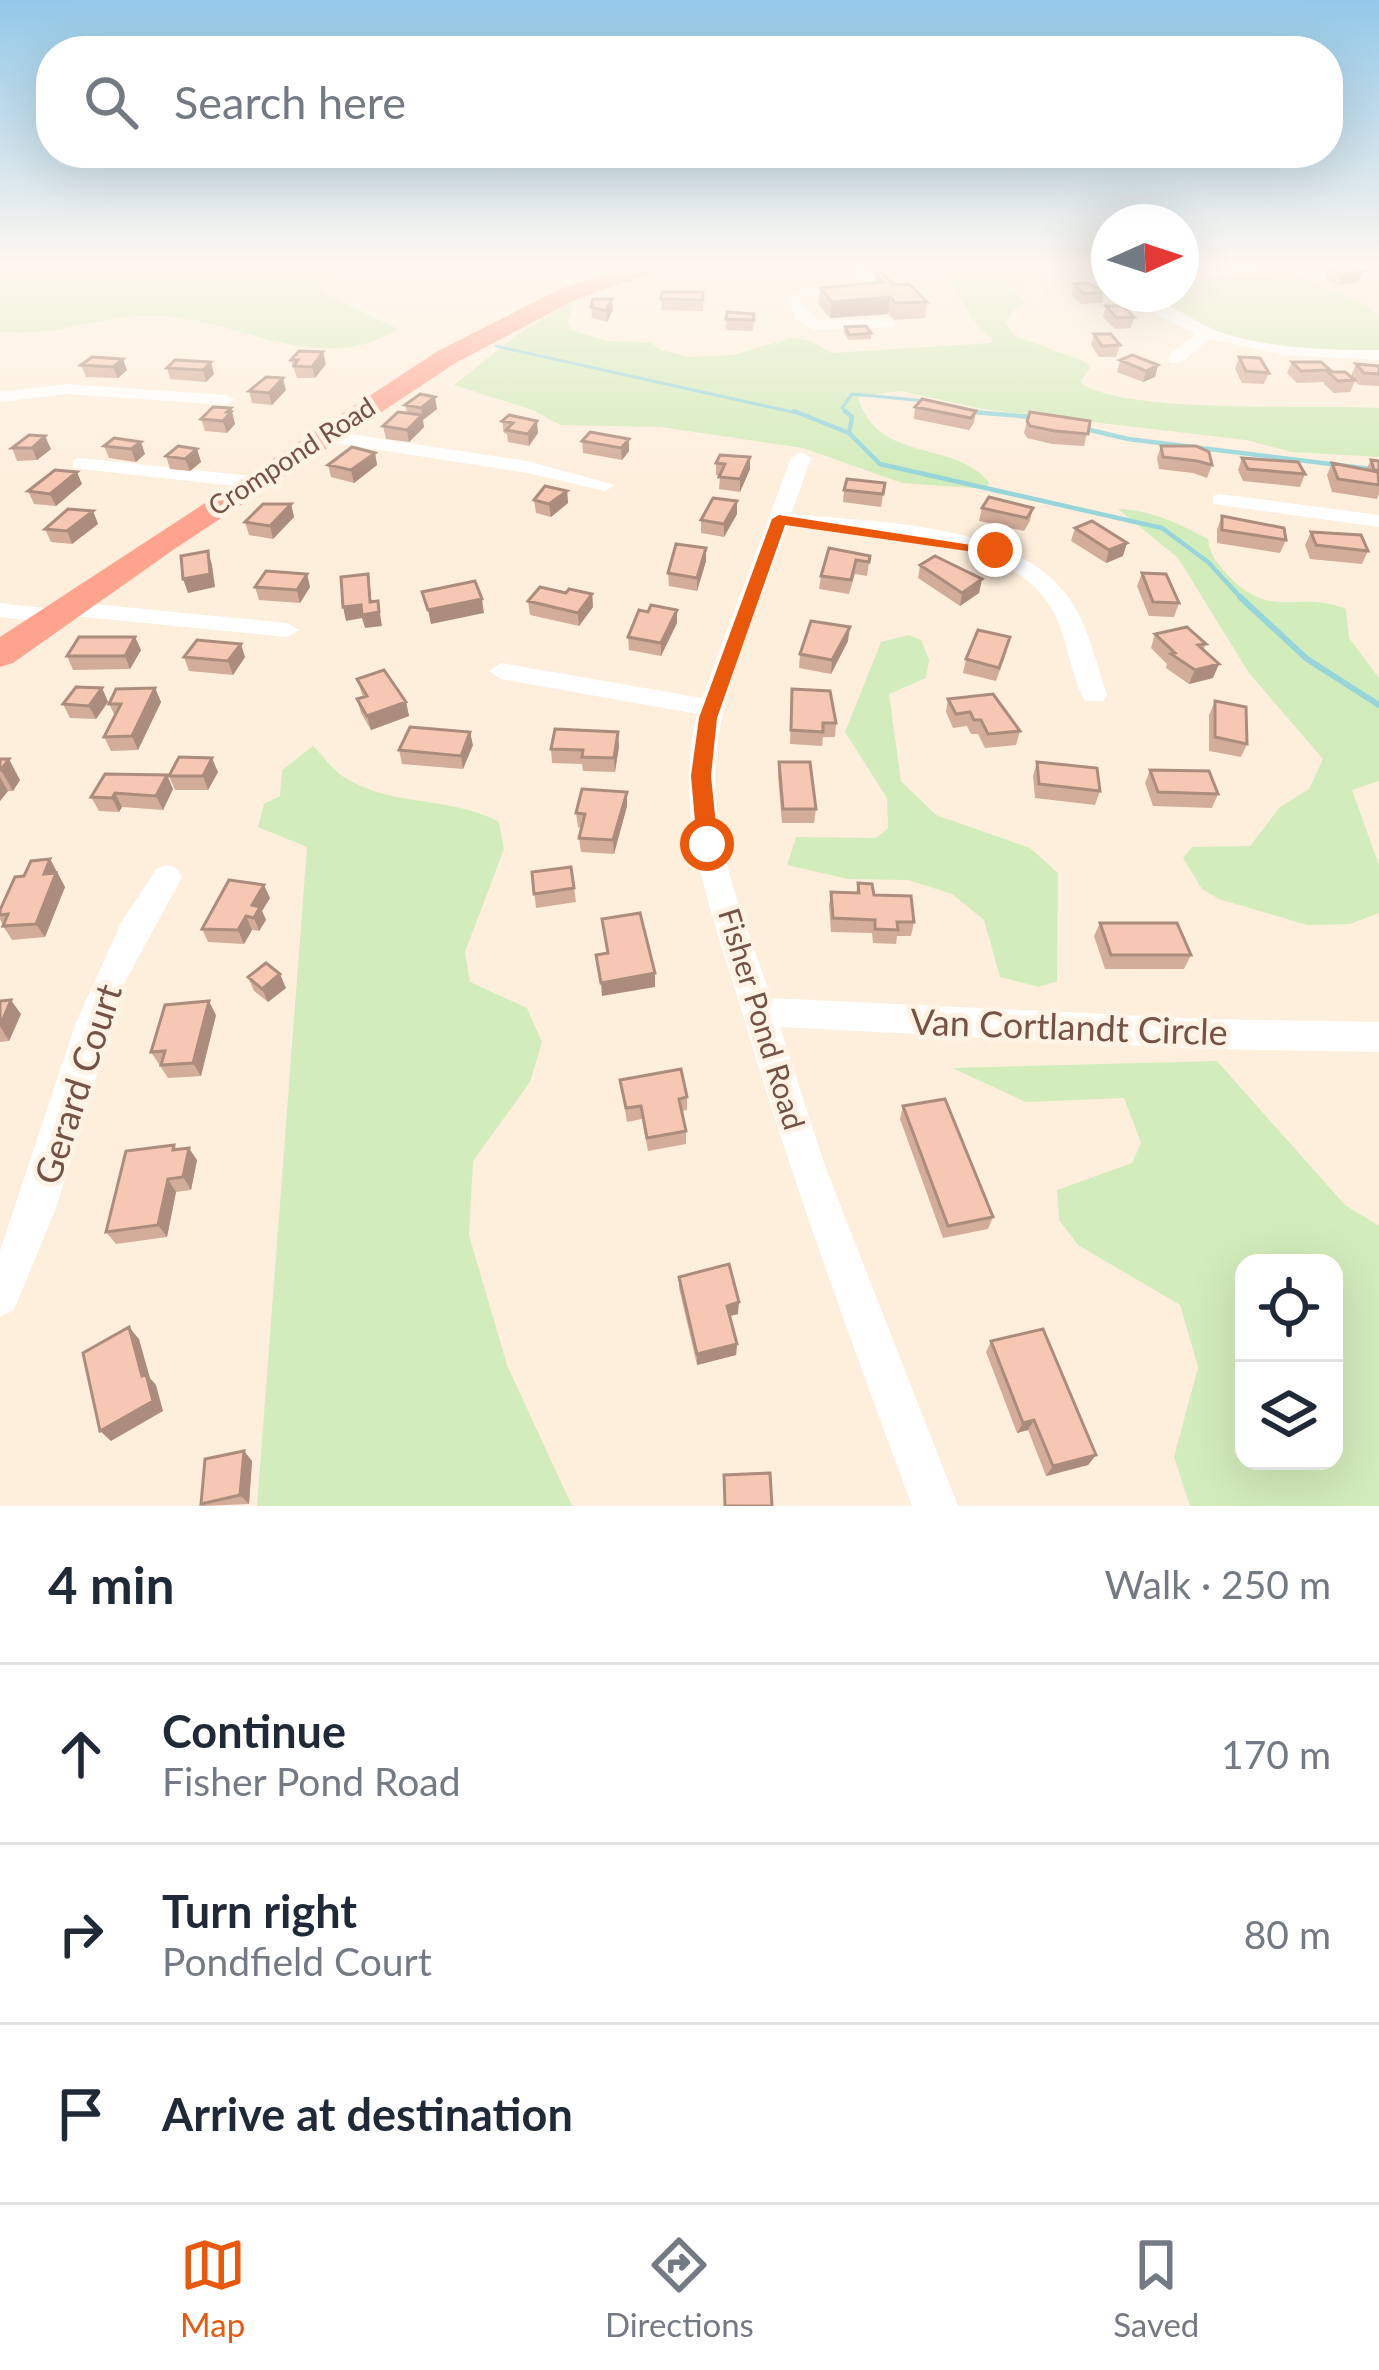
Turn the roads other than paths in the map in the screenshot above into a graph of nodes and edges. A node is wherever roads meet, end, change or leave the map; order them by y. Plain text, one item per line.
1 (483, 335) edge
2 (1205, 335) edge
3 (1218, 335) edge
4 (1379, 355) edge
5 (1175, 359) dead end
6 (0, 397) edge
7 (226, 400) dead end
8 (324, 436) junction
9 (801, 458) dead end
10 (80, 464) dead end
11 (252, 482) junction
12 (605, 485) dead end
13 (1220, 500) dead end
14 (779, 519) junction
15 (1379, 520) edge
16 (0, 610) edge
17 (58, 612) junction
18 (286, 630) dead end
19 (0, 655) edge
20 (501, 671) dead end
21 (1094, 695) dead end
22 (712, 708) junction
23 (167, 877) dead end
24 (759, 1012) junction
25 (1379, 1036) edge
26 (0, 1296) edge
27 (935, 1506) edge

1 - 8 highway, Crompond Road
2 - 5 street
3 - 4 street
6 - 7 street
8 - 11 highway, Crompond Road
8 - 12 street
9 - 14 street, Fisher Pond Road
10 - 11 street
11 - 17 highway, Crompond Road
13 - 15 street
14 - 21 street
14 - 22 street, Fisher Pond Road
16 - 17 street
17 - 18 street
17 - 19 highway, Crompond Road
20 - 22 street
22 - 24 street, Fisher Pond Road
23 - 26 street, Gerard Court
24 - 25 street, Van Cortlandt Circle
24 - 27 street, Fisher Pond Road

